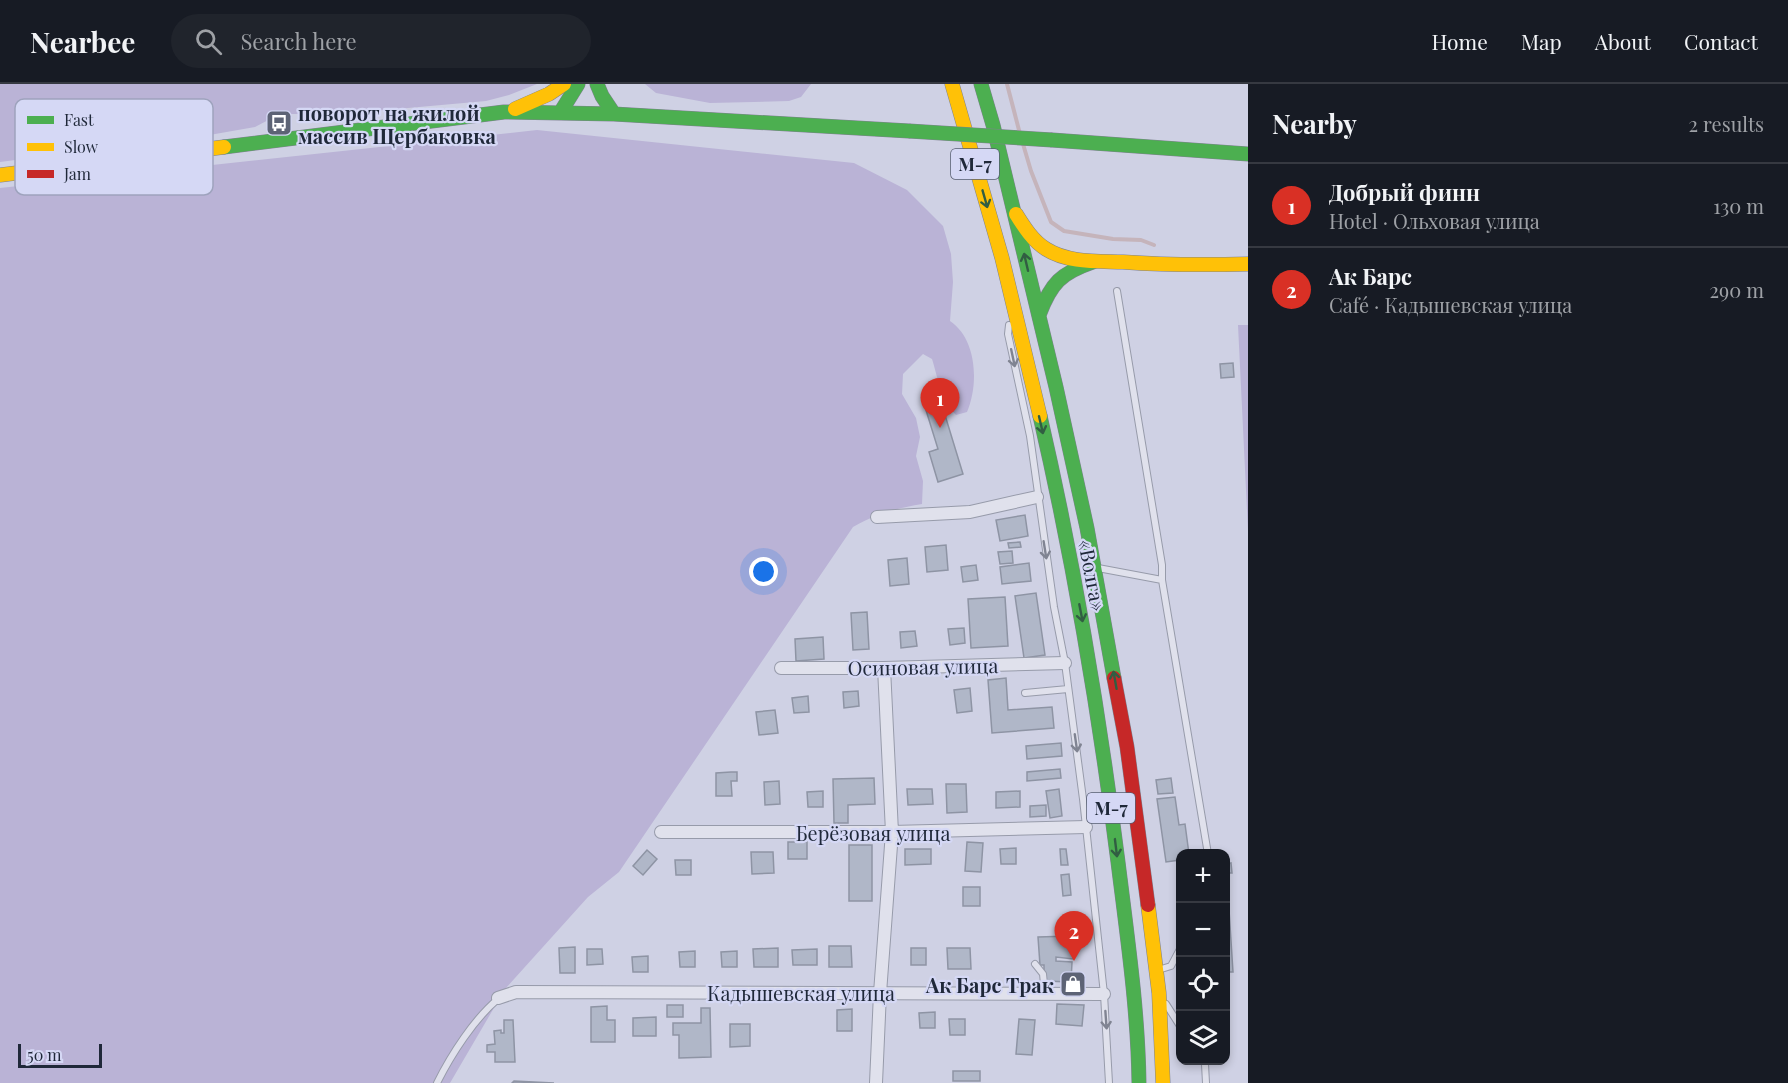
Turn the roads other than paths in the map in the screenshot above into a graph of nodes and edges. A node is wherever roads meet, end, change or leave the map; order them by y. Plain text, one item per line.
1 (564, 84) edge
2 (578, 84) edge
3 (597, 84) edge
4 (946, 84) edge
5 (952, 84) edge
6 (984, 88) edge
7 (958, 102) junction
8 (504, 112) junction
9 (560, 112) junction
10 (614, 114) junction
11 (213, 148) edge
12 (1248, 154) edge
13 (15, 173) edge
14 (0, 175) edge
15 (1013, 209) junction
16 (1095, 261) junction
17 (1248, 264) edge
18 (1117, 291) dead end
19 (1012, 300) junction
20 (1039, 315) junction
21 (1037, 497) junction
22 (877, 517) dead end
23 (1095, 567) junction
24 (1162, 580) junction
25 (1065, 663) junction
26 (781, 668) dead end
27 (884, 668) junction
28 (1068, 689) junction
29 (1025, 693) dead end
30 (1086, 827) junction
31 (661, 832) dead end
32 (892, 832) junction
33 (1208, 849) edge
34 (1176, 957) edge
35 (1035, 964) dead end
36 (1156, 970) junction
37 (880, 993) junction
38 (1159, 993) junction
39 (1045, 994) junction
40 (1104, 994) junction
41 (498, 998) joint
42 (1176, 1020) edge
43 (1205, 1065) edge
44 (438, 1083) edge
45 (876, 1083) edge
46 (1109, 1083) edge
47 (1138, 1083) edge
48 (1163, 1083) edge
49 (1206, 1083) edge

1 - 8 main road
2 - 9 main road
3 - 10 main road
4 - 7 main road
5 - 7 main road, «Волга» / М-7
6 - 15 main road, «Волга» / М-7
7 -> 19 main road, «Волга» / М-7
8 - 9 main road
8 - 11 main road
9 - 10 main road
10 - 12 main road, bridge
13 - 14 main road
15 - 16 main road
20 -> 15 main road, «Волга» / М-7
16 - 17 main road
16 - 20 main road
18 - 24 lane
19 -> 21 lane
19 -> 47 main road, «Волга» / М-7
20 - 23 main road, «Волга» / М-7
21 - 22 street
21 -> 25 lane
23 - 24 lane
36 -> 23 main road, «Волга» / М-7
24 - 33 lane
25 - 27 street, Осиновая улица
25 - 28 lane
26 - 27 street, Осиновая улица
27 - 32 street
28 - 29 lane
28 -> 30 lane
30 - 32 street, Берёзовая улица
30 - 40 lane
31 - 32 street, Берёзовая улица
32 - 37 street
34 - 36 lane
35 - 39 lane
36 - 38 main road, «Волга» / М-7
37 - 39 street, Кадышевская улица
37 - 41 street, Кадышевская улица
37 - 45 street
38 - 42 lane
38 - 48 main road, «Волга» / М-7
39 - 40 street, Кадышевская улица
40 -> 46 lane
41 - 44 lane
43 - 49 lane

